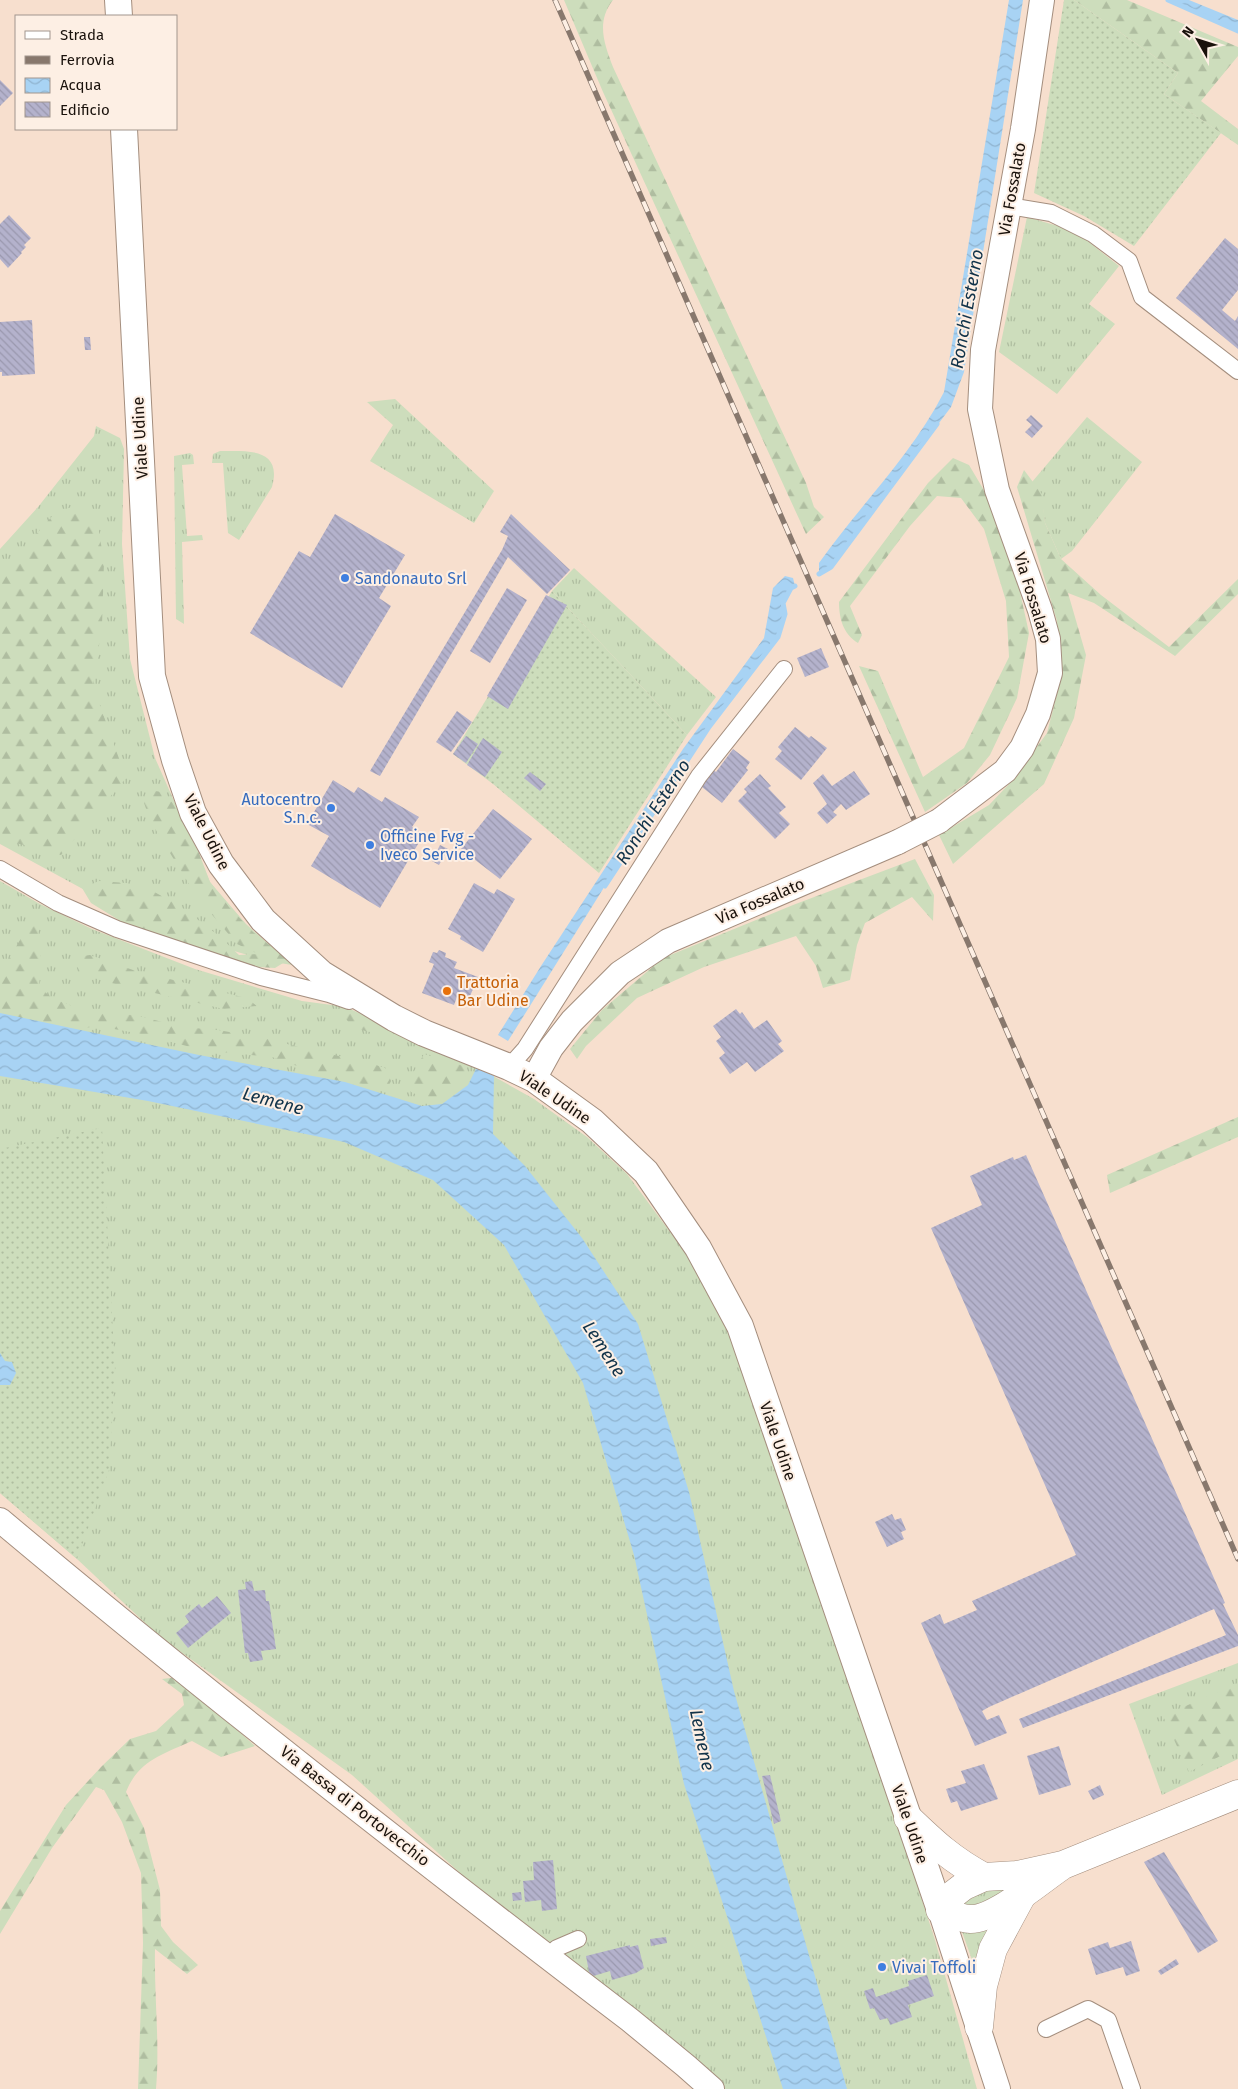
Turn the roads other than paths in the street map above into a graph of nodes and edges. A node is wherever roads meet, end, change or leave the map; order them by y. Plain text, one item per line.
1 (118, 0) edge
2 (1042, 0) edge
3 (119, 15) edge
4 (124, 130) edge
5 (1009, 206) junction
6 (1238, 371) edge
7 (784, 668) dead end
8 (0, 869) edge
9 (394, 1018) junction
10 (509, 1067) junction
11 (534, 1079) junction
12 (0, 1520) edge
13 (1238, 1794) edge
14 (908, 1818) junction
15 (1063, 1865) junction
16 (984, 1877) junction
17 (1022, 1895) junction
18 (940, 1910) junction
19 (578, 1939) dead end
20 (547, 1957) junction
21 (979, 2027) junction
22 (1046, 2029) dead end
23 (712, 2089) edge
24 (998, 2089) edge
25 (1132, 2089) edge

1 - 3 main road
2 - 5 street, Via Fossalato
4 - 9 main road, Viale Udine
5 - 6 street
5 - 11 street, Via Fossalato, bridge
7 - 10 street
8 - 9 street
9 - 10 main road, Viale Udine
10 - 11 main road, Viale Udine
11 - 14 main road, Viale Udine
12 - 20 street, Via Bassa di Portovecchio
13 - 15 highway
14 - 16 highway
14 - 18 main road, Viale Udine
15 - 16 highway
15 - 17 highway
16 - 18 highway
17 - 18 highway
17 - 21 highway
18 - 21 street, Viale Udine
19 - 20 street
20 - 23 street, Via Bassa di Portovecchio
21 - 24 street, Viale Udine
22 - 25 street

